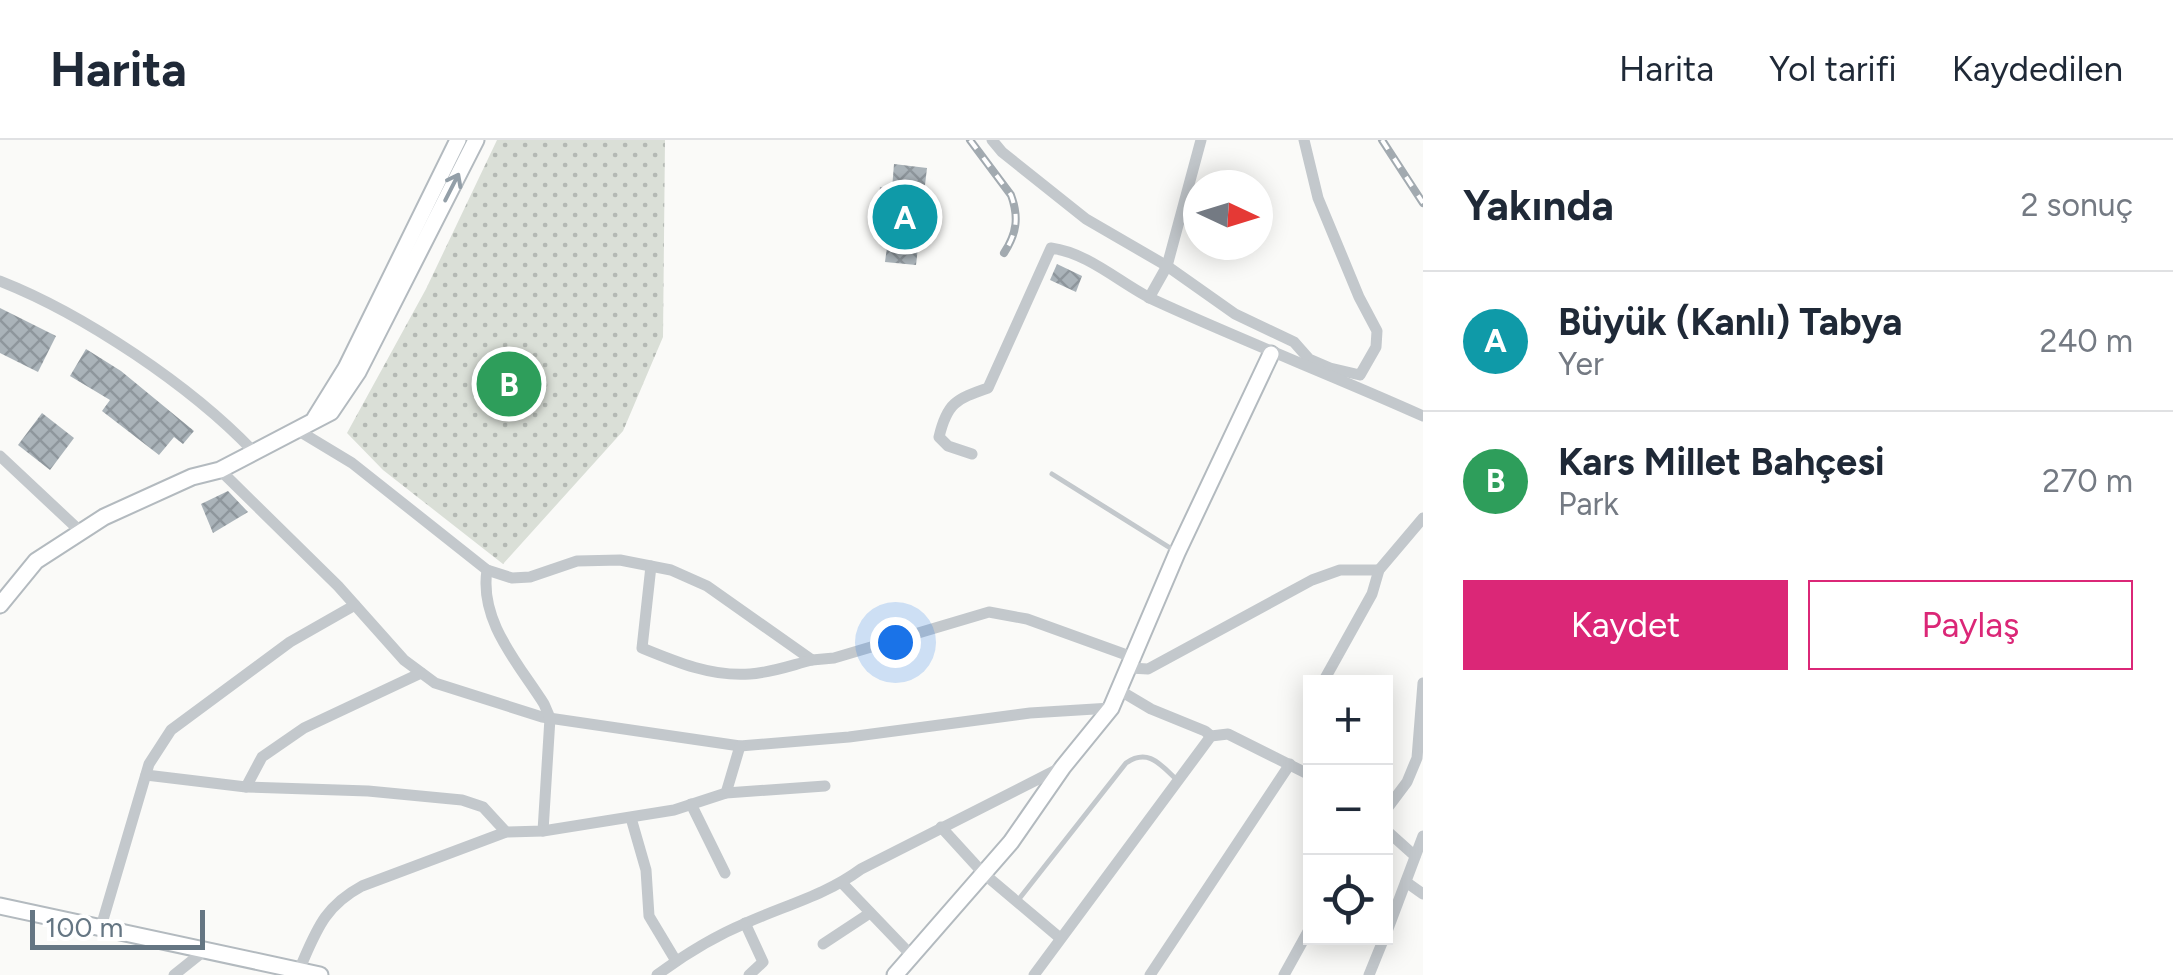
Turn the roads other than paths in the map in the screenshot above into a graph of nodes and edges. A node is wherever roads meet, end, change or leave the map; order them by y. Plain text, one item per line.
1 (458, 140) edge
2 (476, 140) edge
3 (992, 140) edge
4 (1201, 140) edge
5 (1304, 140) edge
6 (1167, 266) junction
7 (0, 281) edge
8 (1149, 298) junction
9 (1271, 354) junction
10 (1423, 416) edge
11 (316, 418) junction
12 (298, 430) junction
13 (253, 451) junction
14 (972, 454) dead end
15 (0, 456) edge
16 (220, 470) junction
17 (1052, 474) dead end
18 (1423, 518) edge
19 (80, 531) junction
20 (1177, 553) junction
21 (651, 566) junction
22 (486, 570) junction
23 (1379, 570) junction
24 (355, 604) junction
25 (0, 606) edge
26 (812, 660) junction
27 (1132, 663) junction
28 (422, 673) junction
29 (1328, 675) edge
30 (1423, 683) edge
31 (1120, 690) junction
32 (1111, 708) junction
33 (550, 718) junction
34 (1211, 736) junction
35 (740, 746) junction
36 (1290, 764) junction
37 (1062, 767) junction
38 (1303, 771) edge
39 (146, 775) junction
40 (1178, 782) junction
41 (825, 786) dead end
42 (246, 787) junction
43 (726, 793) junction
44 (1393, 799) edge
45 (691, 804) junction
46 (631, 818) junction
47 (941, 827) junction
48 (506, 832) junction
49 (544, 832) junction
50 (1393, 836) edge
51 (1423, 836) edge
52 (1416, 856) junction
53 (726, 873) dead end
54 (983, 874) junction
55 (1406, 882) junction
56 (842, 883) junction
57 (1423, 894) edge
58 (1017, 902) junction
59 (0, 906) edge
60 (870, 913) junction
61 (1393, 915) edge
62 (744, 923) junction
63 (100, 930) junction
64 (1060, 938) junction
65 (1303, 941) edge
66 (823, 944) dead end
67 (1382, 945) edge
68 (204, 951) junction
69 (912, 956) junction
70 (676, 961) junction
71 (299, 970) junction
72 (174, 975) edge
73 (320, 975) edge
74 (657, 975) edge
75 (750, 975) edge
76 (895, 975) edge
77 (1034, 975) edge
78 (1150, 975) edge
79 (1284, 975) edge
80 (1370, 975) edge

1 - 11 street
11 -> 2 street
3 - 6 street
4 - 6 street
5 - 6 street
6 - 8 street
7 - 13 street
8 - 9 street
8 - 14 street
9 - 10 street
9 - 20 street
11 - 12 street
12 - 13 street
12 - 22 street
13 - 16 street
15 - 19 street
16 - 19 street
16 - 24 street
17 - 20 lane
18 - 23 street
19 - 25 street
20 - 27 street
21 - 22 street
21 - 26 street
21 - 26 street
22 - 33 street
23 - 27 street
23 - 29 street
24 - 28 street
24 - 39 street
26 - 27 street
27 - 31 street
28 - 33 street
28 - 42 street
30 - 44 street
31 - 32 street
31 - 34 street
32 - 35 street
32 - 37 street
33 - 35 street
33 - 49 street
34 - 36 street
34 - 40 street
35 - 43 street
36 - 38 street
36 - 78 street
37 - 47 street
37 - 54 street
39 - 42 street
39 - 63 street
40 - 58 lane
40 - 64 street
41 - 43 street
42 - 48 street
43 - 45 street
45 - 46 street
45 - 53 street
46 - 49 street
46 - 70 street
47 - 54 street
47 - 56 street
48 - 49 street
48 - 71 street
50 - 52 street
51 - 52 street
52 - 55 street
54 - 58 street
54 - 69 street
55 - 57 street
55 - 61 street
56 - 60 street
56 - 62 street
58 - 64 street
59 - 63 street
60 - 66 street
60 - 69 street
62 - 70 street
62 - 75 street
63 - 68 street
64 - 77 street
65 - 79 street
67 - 80 street
68 - 71 street
68 - 72 street
69 - 76 street
70 - 74 street
71 - 73 street

